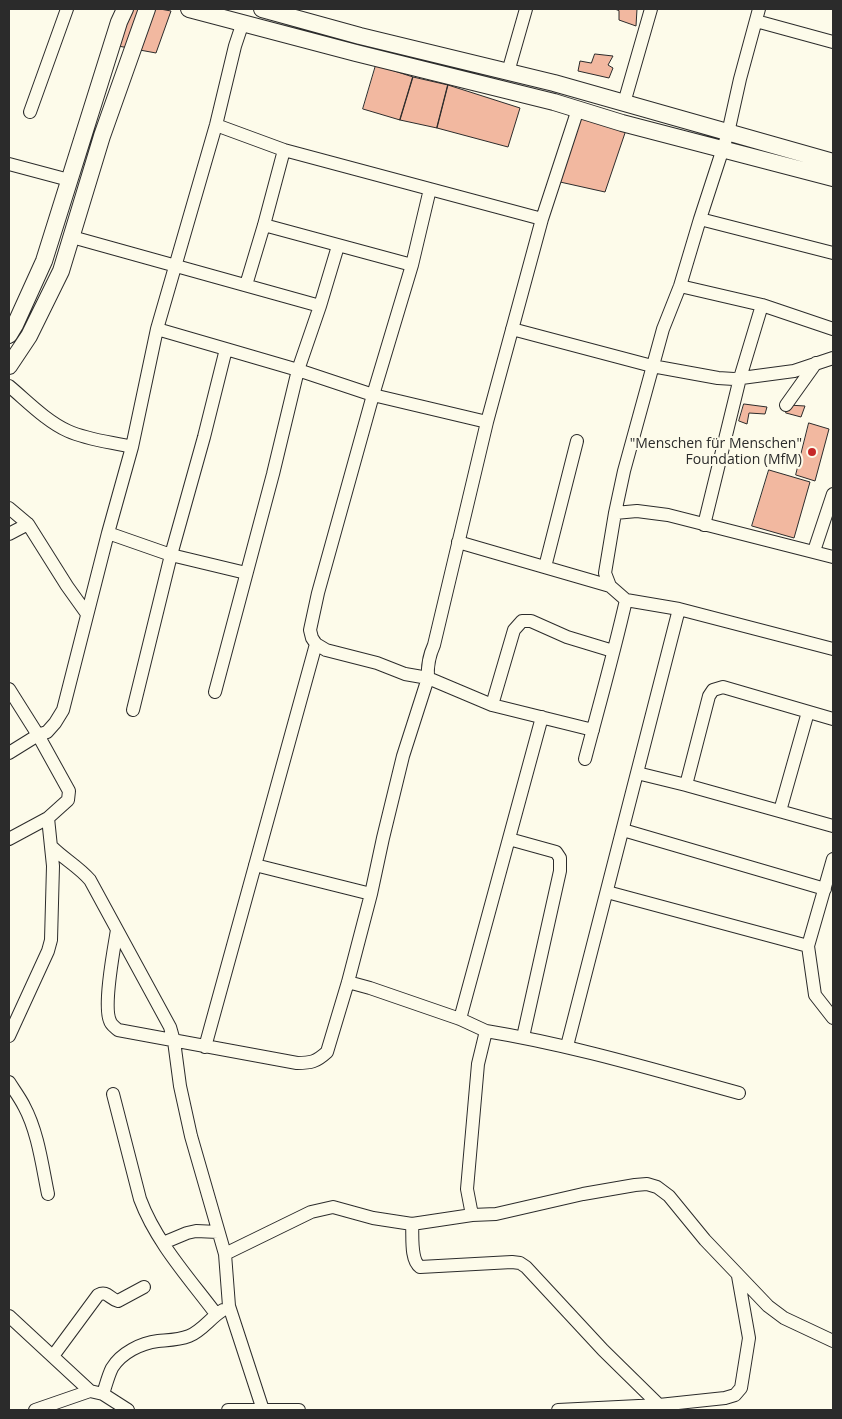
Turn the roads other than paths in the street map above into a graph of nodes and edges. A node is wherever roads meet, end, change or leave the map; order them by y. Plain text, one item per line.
1 (67, 9) edge
2 (125, 9) edge
3 (147, 9) edge
4 (189, 9) edge
5 (262, 9) edge
6 (526, 9) edge
7 (652, 9) edge
8 (757, 15) edge
9 (243, 22) junction
10 (833, 42) edge
11 (508, 72) junction
12 (624, 103) junction
13 (578, 109) junction
14 (30, 112) dead end
15 (216, 125) junction
16 (728, 133) junction
17 (722, 149) junction
18 (284, 150) junction
19 (833, 162) edge
20 (9, 164) edge
21 (833, 178) edge
22 (69, 180) junction
23 (430, 189) junction
24 (542, 219) junction
25 (700, 220) junction
26 (264, 226) junction
27 (72, 237) junction
28 (338, 246) junction
29 (833, 253) edge
30 (412, 265) junction
31 (175, 266) junction
32 (246, 285) junction
33 (680, 286) junction
34 (762, 304) junction
35 (24, 306) junction
36 (320, 306) junction
37 (39, 314) junction
38 (157, 329) junction
39 (512, 329) junction
40 (833, 329) edge
41 (9, 335) edge
42 (226, 349) junction
43 (833, 358) edge
44 (816, 363) junction
45 (9, 366) edge
46 (652, 366) junction
47 (298, 370) junction
48 (740, 378) junction
49 (9, 386) edge
50 (373, 395) junction
51 (786, 405) dead end
52 (487, 422) junction
53 (576, 441) dead end
54 (132, 447) junction
55 (833, 494) edge
56 (9, 508) edge
57 (615, 513) junction
58 (28, 524) junction
59 (704, 525) junction
60 (108, 533) junction
61 (9, 534) edge
62 (458, 542) junction
63 (814, 552) junction
64 (171, 555) junction
65 (833, 557) edge
66 (545, 567) junction
67 (246, 574) junction
68 (610, 586) junction
69 (626, 600) junction
70 (679, 609) junction
71 (87, 614) junction
72 (316, 644) junction
73 (833, 649) edge
74 (612, 651) junction
75 (428, 678) junction
76 (9, 690) edge
77 (215, 692) dead end
78 (492, 705) junction
79 (133, 710) dead end
80 (808, 712) junction
81 (542, 717) junction
82 (833, 719) edge
83 (593, 730) junction
84 (38, 735) junction
85 (9, 753) edge
86 (585, 760) dead end
87 (637, 773) junction
88 (686, 785) junction
89 (780, 811) junction
90 (48, 818) junction
91 (833, 826) edge
92 (623, 830) junction
93 (9, 839) edge
94 (509, 839) junction
95 (52, 848) junction
96 (833, 859) edge
97 (256, 865) junction
98 (825, 889) junction
99 (607, 892) junction
100 (371, 894) junction
101 (117, 930) junction
102 (808, 946) junction
103 (348, 982) junction
104 (833, 1018) edge
105 (460, 1019) junction
106 (486, 1031) junction
107 (9, 1036) edge
108 (523, 1037) junction
109 (174, 1042) junction
110 (567, 1046) junction
111 (205, 1047) junction
112 (9, 1082) edge
113 (739, 1093) dead end
114 (113, 1094) dead end
115 (48, 1194) dead end
116 (472, 1215) junction
117 (412, 1224) junction
118 (218, 1232) junction
119 (163, 1243) junction
120 (225, 1254) junction
121 (738, 1276) junction
122 (144, 1287) dead end
123 (230, 1306) junction
124 (216, 1314) junction
125 (9, 1316) edge
126 (833, 1341) edge
127 (53, 1356) junction
128 (90, 1391) junction
129 (103, 1394) junction
130 (659, 1405) junction
131 (35, 1410) edge
132 (128, 1410) edge
133 (228, 1410) edge
134 (263, 1410) edge
135 (299, 1410) edge
136 (558, 1410) edge

1 - 14 street
2 - 22 main road
3 - 27 main road
4 - 9 main road
5 - 11 main road
6 - 11 street
7 - 12 street
8 - 10 street
8 - 16 street
9 - 13 main road
9 - 15 street
11 - 12 main road
12 - 16 main road
13 - 17 main road
13 - 24 street
15 - 18 street
15 - 31 street
16 - 17 street
16 - 19 main road
17 - 21 main road
17 - 25 street
18 - 23 street
18 - 26 street
20 - 22 street
22 - 35 main road
23 - 24 street
23 - 30 street
24 - 39 street
25 - 29 street
25 - 33 street
26 - 28 street
26 - 32 street
27 - 31 street
27 - 37 main road
28 - 30 street
28 - 36 street
30 - 50 street
31 - 32 street
31 - 38 street
32 - 36 street
33 - 34 street
33 - 46 street
34 - 40 street
34 - 48 street
35 - 37 main road
35 - 41 main road
36 - 47 street
37 - 45 main road
38 - 42 street
38 - 54 street
39 - 46 street
39 - 52 street
42 - 47 street
42 - 64 street
43 - 44 street
44 - 48 street
44 - 51 street
46 - 48 street
46 - 57 street
47 - 50 street
47 - 67 street
48 - 59 street
49 - 54 street
50 - 52 street
50 - 72 street
52 - 62 street
53 - 66 street
54 - 60 street
55 - 63 street
56 - 58 street
57 - 59 street
57 - 68 street
58 - 61 street
58 - 71 street
59 - 63 street
60 - 64 street
60 - 71 street
62 - 66 street
62 - 75 street
63 - 65 street
64 - 67 street
64 - 79 street
66 - 68 street
67 - 77 street
68 - 69 street
69 - 70 street
69 - 74 street
70 - 73 street
70 - 87 street
71 - 84 street
72 - 75 street
72 - 97 street
74 - 78 street
74 - 83 street
75 - 78 street
75 - 100 street
76 - 84 street
78 - 81 street
80 - 82 street
80 - 88 street
80 - 89 street
81 - 83 street
81 - 94 street
83 - 86 street
84 - 85 street
84 - 90 street
87 - 88 street
87 - 92 street
88 - 89 street
89 - 91 street
90 - 93 street
90 - 95 street
92 - 98 street
92 - 99 street
94 - 105 street
94 - 108 street
95 - 101 street
95 - 107 street
96 - 98 street
97 - 100 street
97 - 111 street
98 - 102 street
99 - 102 street
99 - 110 street
100 - 103 street
101 - 109 street
101 - 109 street
102 - 104 street
103 - 105 street
103 - 111 street
105 - 106 street
106 - 108 street
106 - 116 street
108 - 110 street
109 - 111 street
109 - 118 street
110 - 113 street
112 - 115 street
114 - 119 street
116 - 117 street
116 - 121 street
117 - 120 street
117 - 130 street
118 - 119 street
118 - 120 street
119 - 124 street
120 - 123 street
121 - 126 street
121 - 130 street
122 - 127 street
123 - 124 street
123 - 134 street
124 - 129 street
125 - 127 street
127 - 128 street
128 - 129 street
128 - 131 street
129 - 132 street
130 - 136 street
133 - 134 street
134 - 135 street

